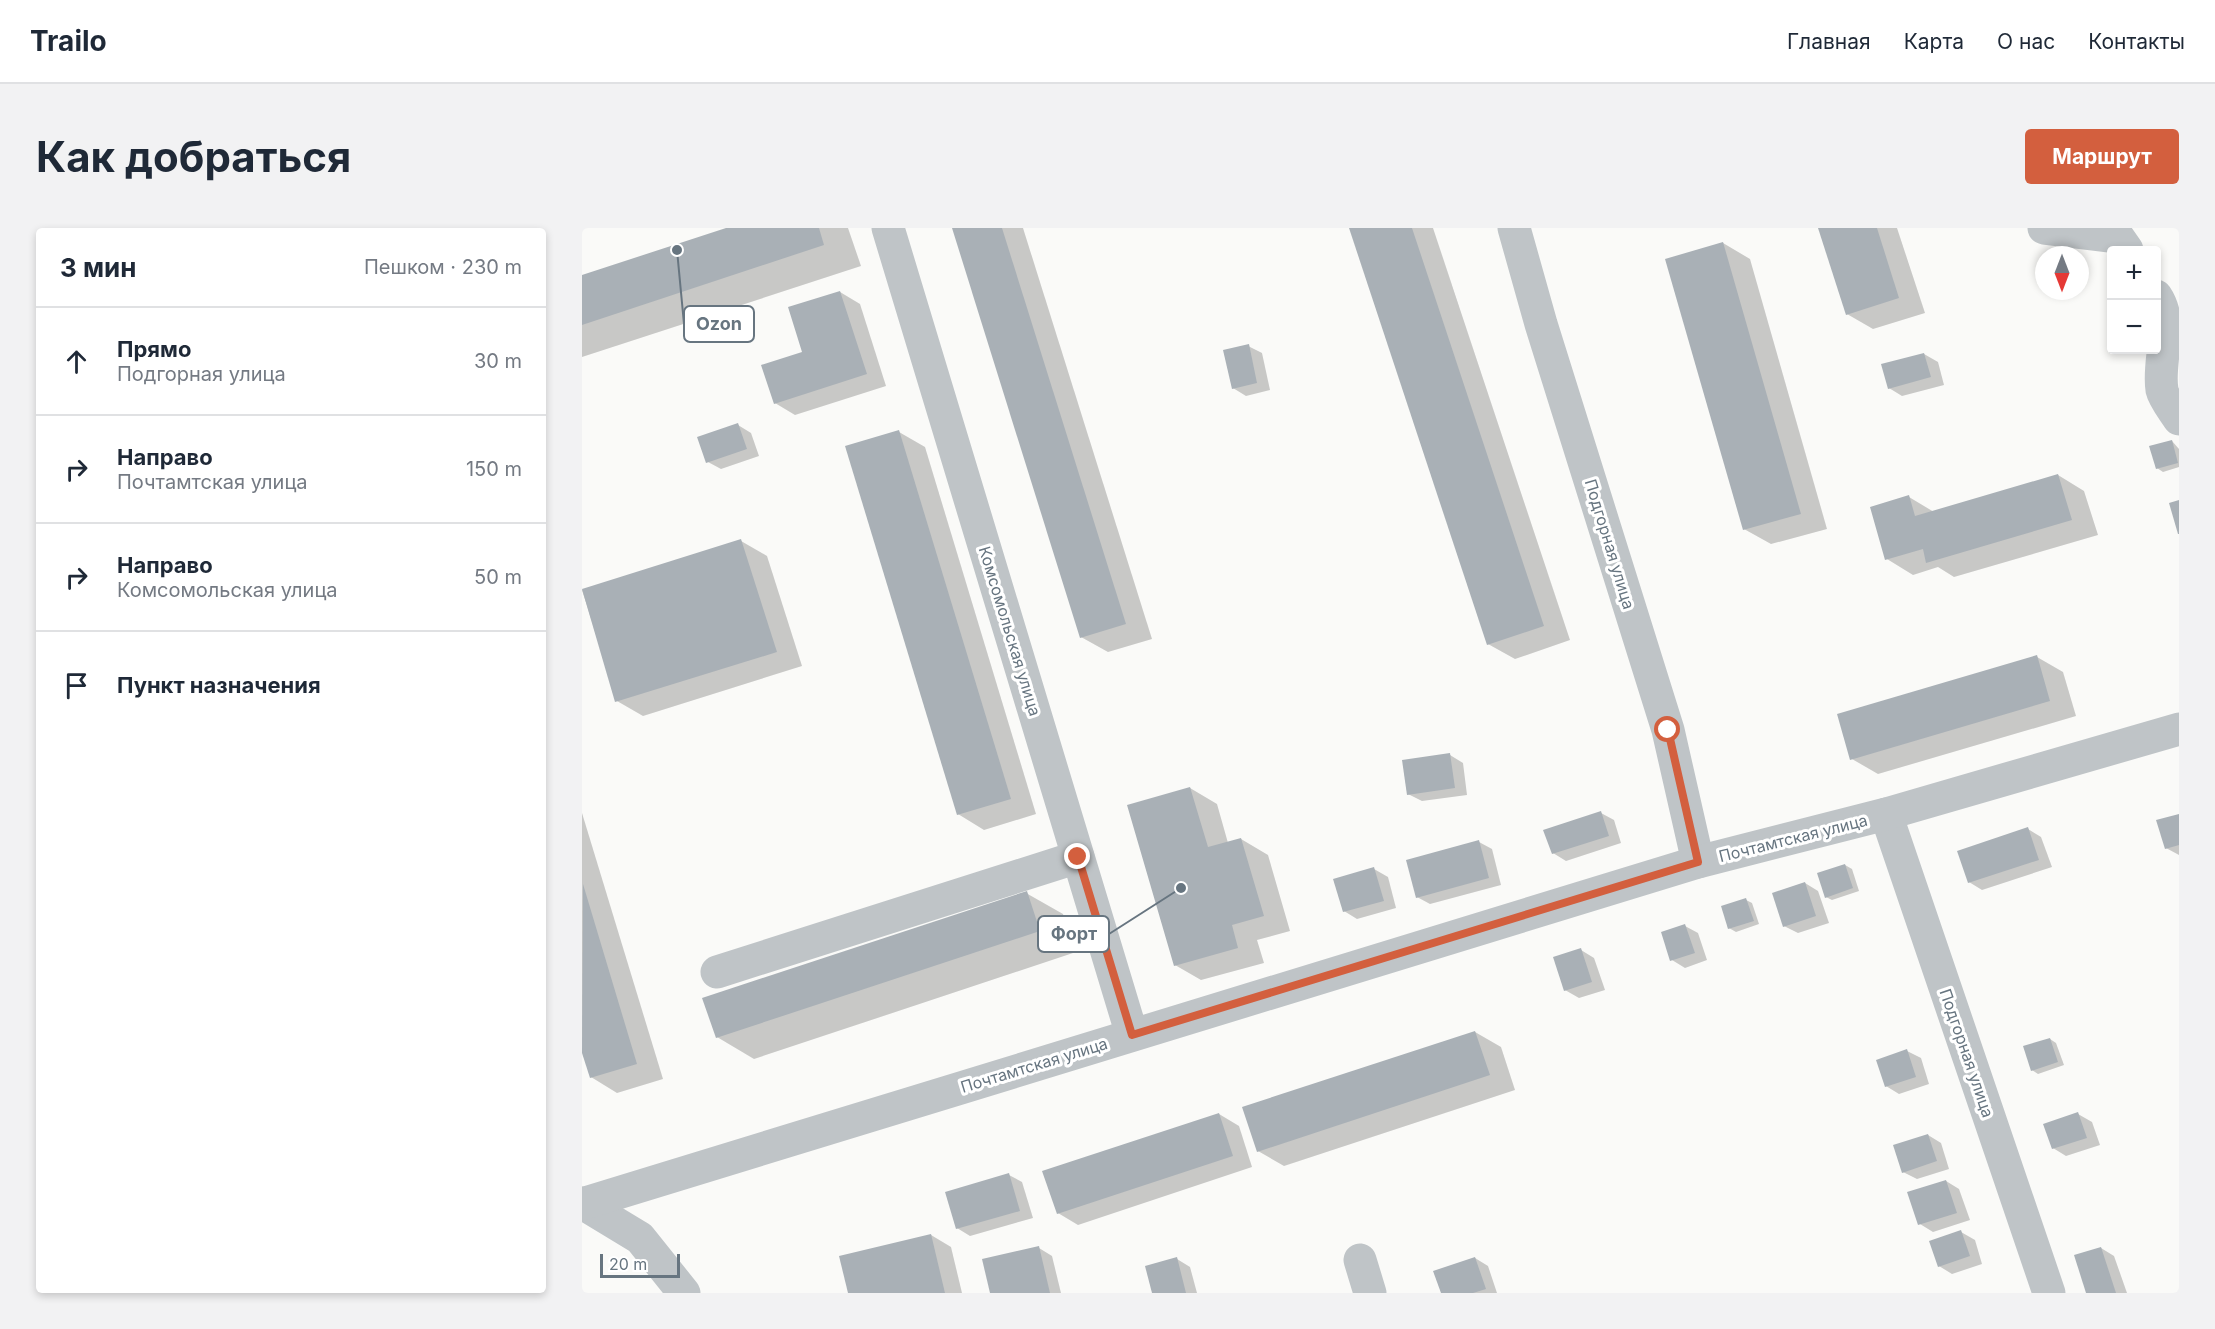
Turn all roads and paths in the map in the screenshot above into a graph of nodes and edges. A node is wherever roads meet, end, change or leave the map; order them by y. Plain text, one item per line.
1 (888, 228) edge
2 (1514, 228) edge
3 (2044, 228) edge
4 (2124, 246) edge
5 (2160, 300) edge
6 (2179, 419) edge
7 (2179, 729) edge
8 (1886, 814) junction
9 (1078, 857) junction
10 (1698, 862) junction
11 (717, 972) dead end
12 (1132, 1035) junction
13 (582, 1204) edge
14 (1360, 1260) dead end
15 (684, 1293) edge
16 (1370, 1293) edge
17 (2049, 1293) edge

1 - 9 street, Комсомольская улица
2 - 10 street, Подгорная улица
3 - 4 street
5 - 6 street
7 - 8 street, Почтамтская улица
8 - 10 street, Почтамтская улица
8 - 17 street, Подгорная улица
9 - 11 street
9 - 12 street, Комсомольская улица
10 - 12 street, Почтамтская улица
12 - 13 street, Почтамтская улица
13 - 15 street
14 - 16 street

